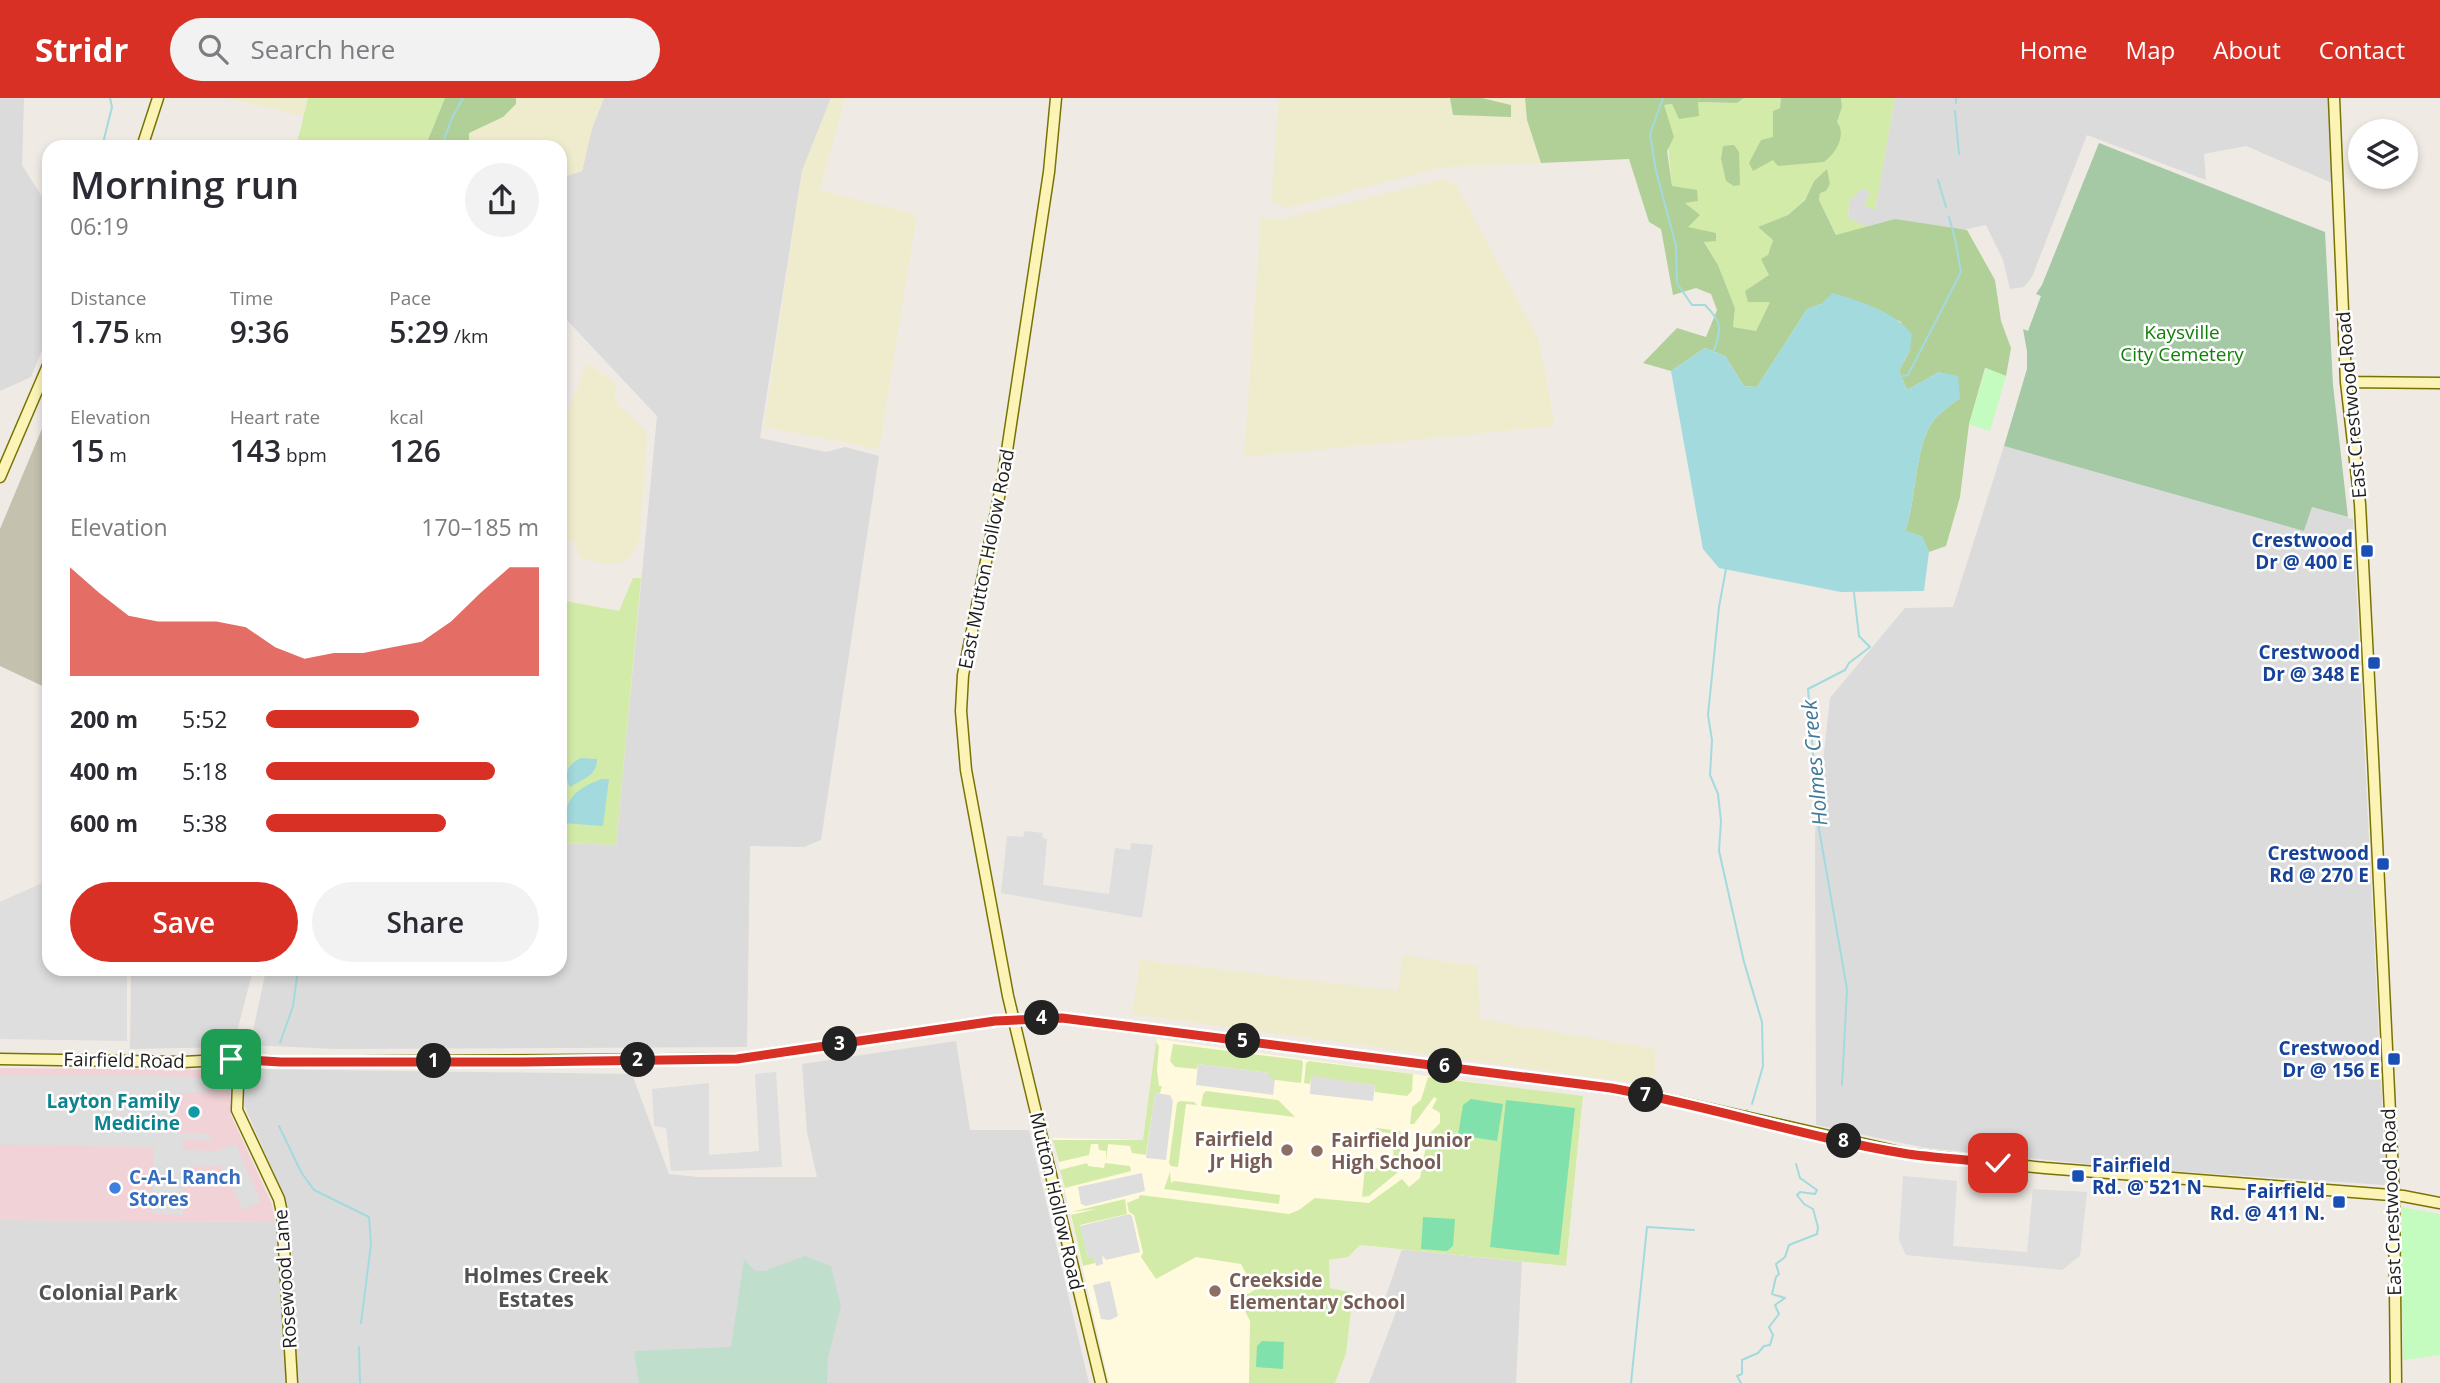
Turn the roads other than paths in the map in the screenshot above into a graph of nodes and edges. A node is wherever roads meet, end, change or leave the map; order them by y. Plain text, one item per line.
1 (158, 98) edge
2 (1056, 98) edge
3 (2334, 98) edge
4 (144, 140) edge
5 (42, 379) edge
6 (2346, 382) junction
7 (2440, 383) edge
8 (0, 477) edge
9 (1013, 1020) junction
10 (0, 1059) edge
11 (239, 1059) junction
12 (2394, 1195) junction
13 (2440, 1203) edge
14 (292, 1383) edge
15 (1101, 1383) edge
16 (2396, 1383) edge

1 - 4 street
2 - 9 street, East Mutton Hollow Road
3 - 6 street, East Crestwood Road
5 - 8 street
6 - 7 street
6 - 12 street, East Crestwood Road
9 - 11 street, Fairfield Road
9 - 12 street, Fairfield Road
9 - 15 street, Mutton Hollow Road
10 - 11 street, Fairfield Road
11 - 14 street, Rosewood Lane
12 - 13 street
12 - 16 street, East Crestwood Road

